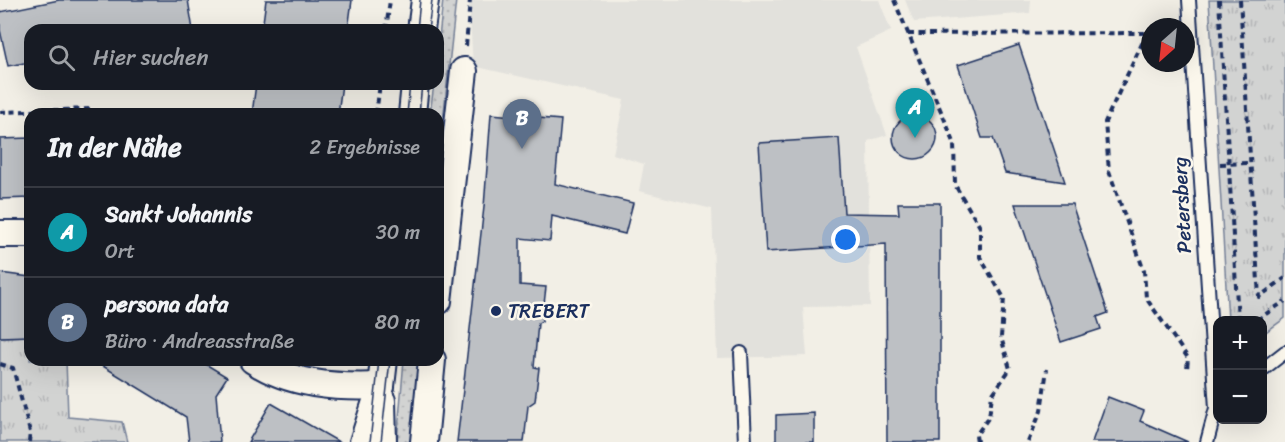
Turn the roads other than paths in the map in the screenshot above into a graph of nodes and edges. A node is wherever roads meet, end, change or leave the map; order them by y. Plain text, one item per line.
1 (425, 0) edge
2 (1190, 0) edge
3 (423, 24) edge
4 (464, 71) road end
5 (414, 90) edge
6 (413, 108) edge
7 (0, 234) edge
8 (24, 234) edge
9 (444, 248) edge
10 (1285, 352) edge
11 (741, 353) dead end
12 (264, 366) edge
13 (383, 366) edge
14 (431, 366) edge
15 (1267, 367) edge
16 (1215, 370) edge
17 (381, 386) junction
18 (1213, 420) edge
19 (363, 442) edge
20 (383, 442) edge
21 (424, 442) edge
22 (745, 442) edge
23 (1206, 442) edge

1 - 3 street
2 - 16 lane, Petersberg
4 - 9 street
5 - 6 street
7 - 8 street
10 - 15 lane
11 - 22 lane
12 - 17 street
13 - 17 street
14 - 21 street
17 - 19 street
17 - 20 street
18 - 23 lane, Petersberg

